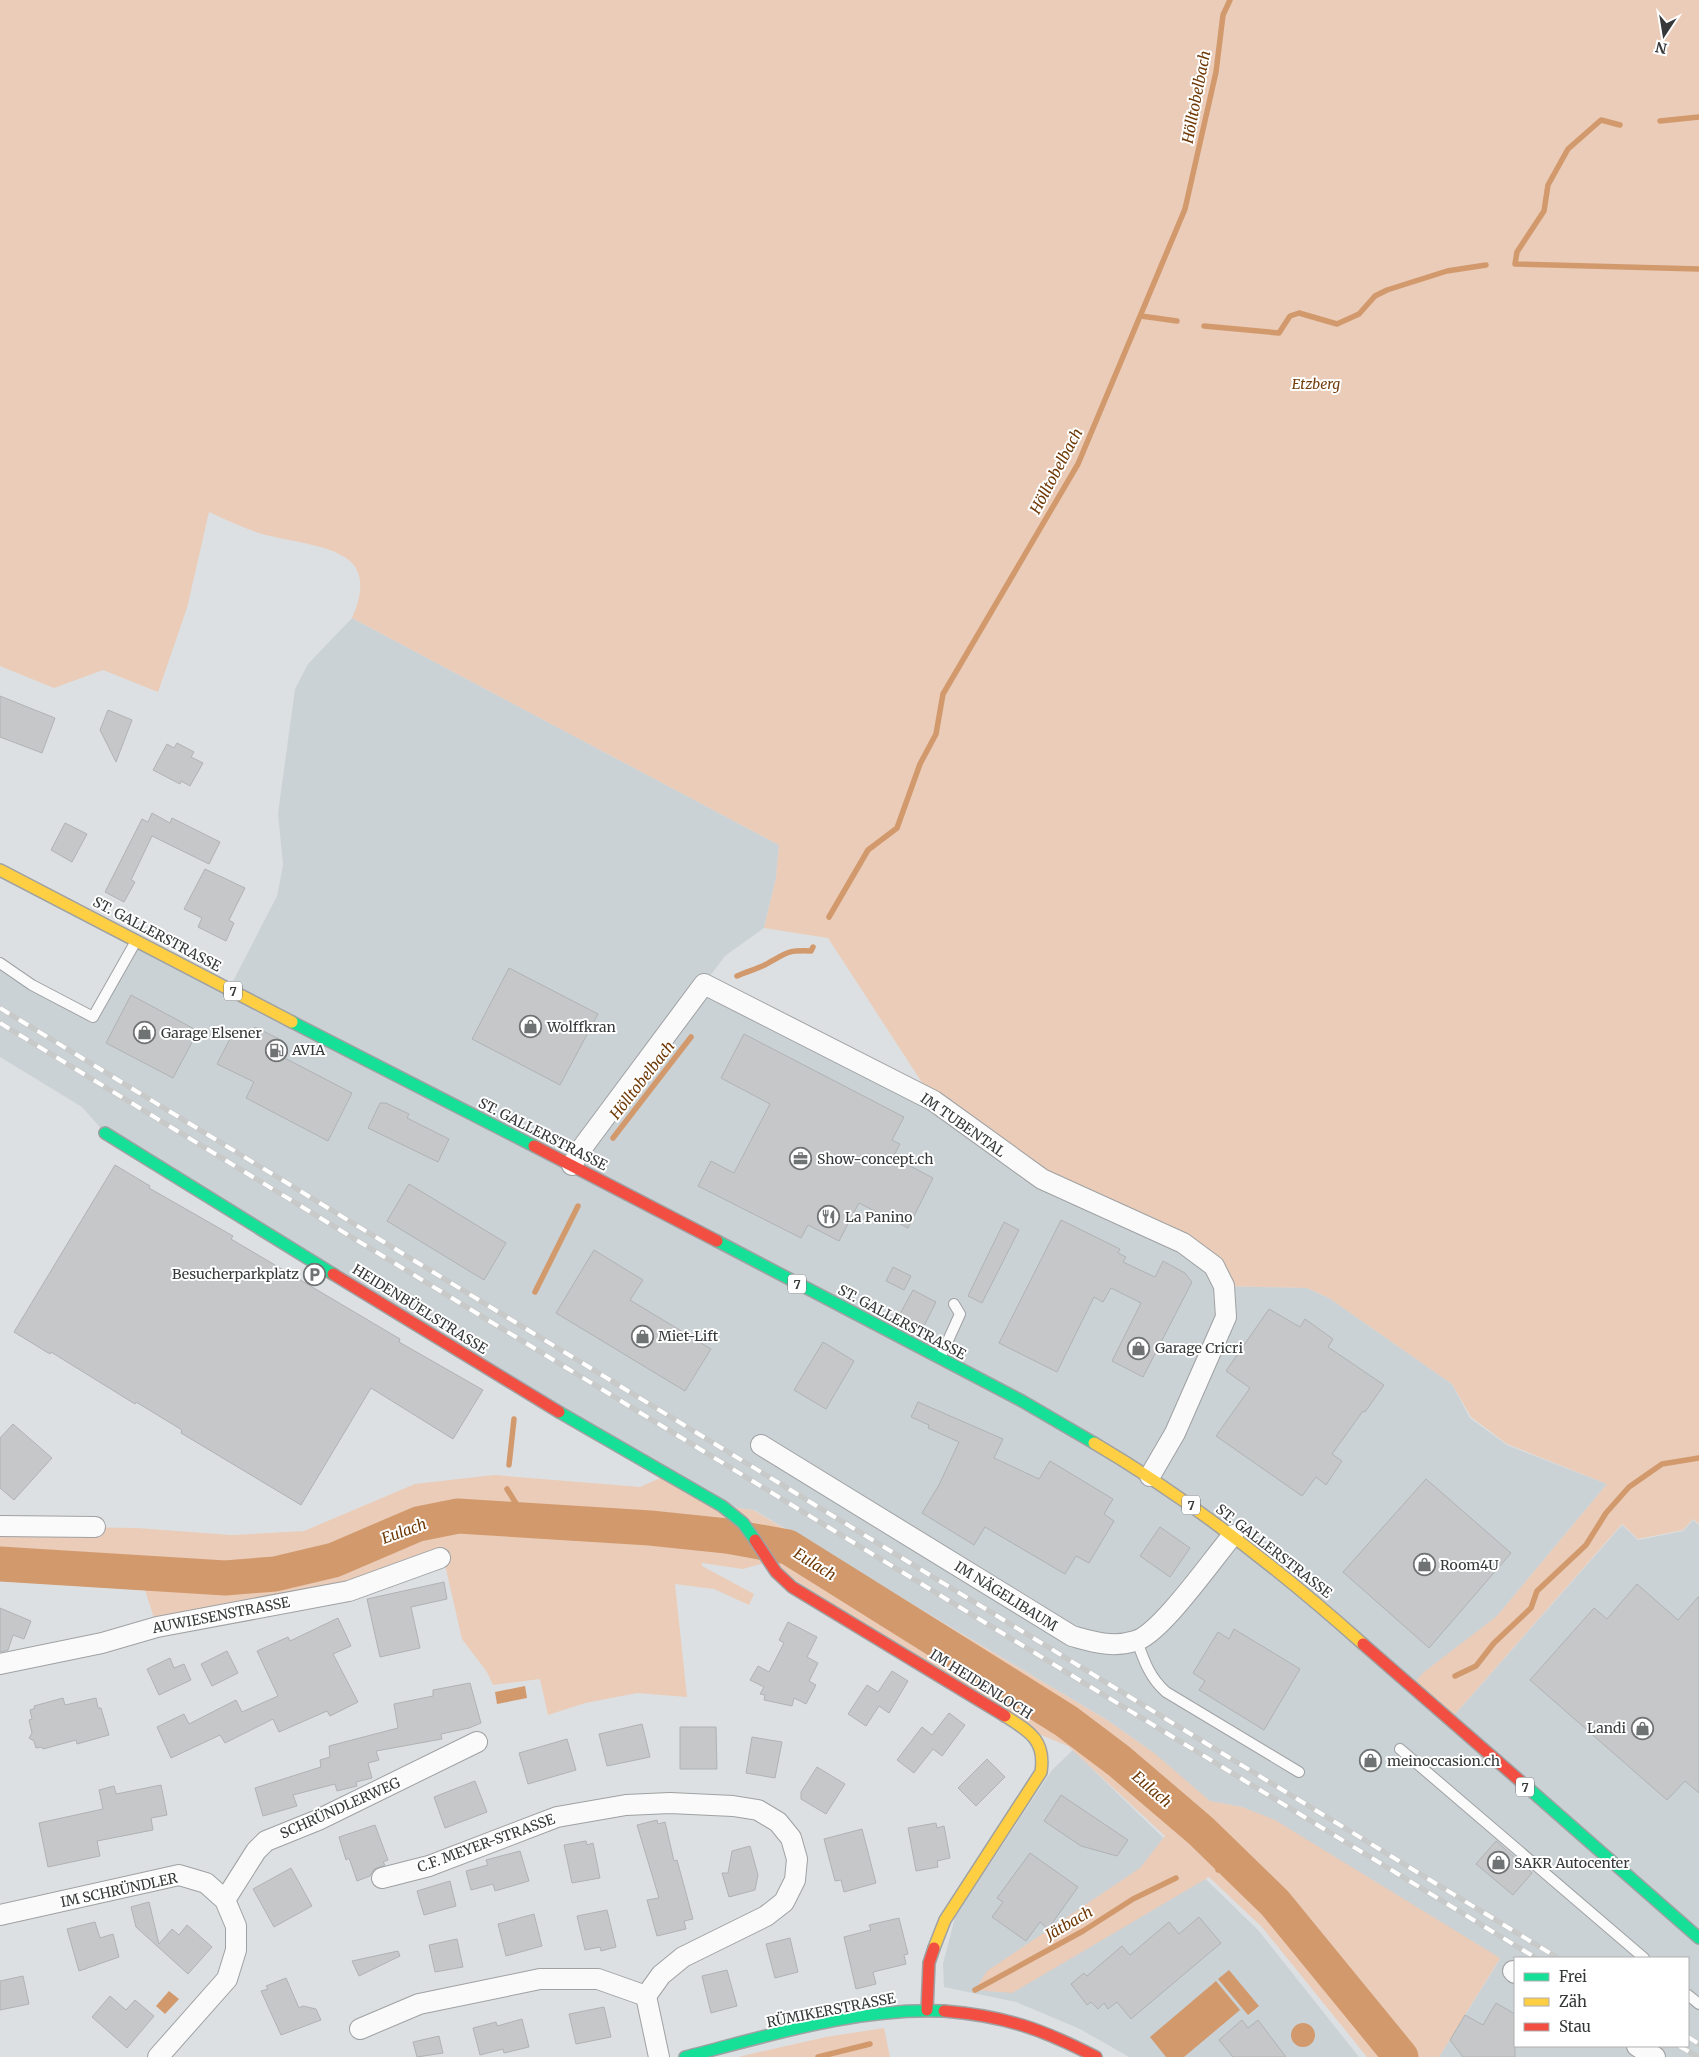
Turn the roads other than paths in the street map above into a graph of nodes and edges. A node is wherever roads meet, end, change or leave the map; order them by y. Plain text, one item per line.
1 (0, 870) edge
2 (136, 940) junction
3 (0, 963) edge
4 (105, 1133) dead end
5 (572, 1165) junction
6 (954, 1304) dead end
7 (940, 1360) junction
8 (762, 1445) dead end
9 (1150, 1476) junction
10 (722, 1506) joint
11 (0, 1526) edge
12 (95, 1527) dead end
13 (1233, 1535) junction
14 (440, 1558) dead end
15 (1137, 1641) junction
16 (0, 1664) edge
17 (477, 1742) dead end
18 (1400, 1748) dead end
19 (1299, 1772) dead end
20 (382, 1878) dead end
21 (225, 1900) junction
22 (0, 1915) edge
23 (1699, 1938) edge
24 (1643, 1957) edge
25 (646, 1996) junction
26 (928, 2010) junction
27 (360, 2029) dead end
28 (1639, 2047) edge
29 (158, 2057) edge
30 (659, 2057) edge
31 (685, 2057) edge
32 (1096, 2057) edge
33 (1656, 2057) edge

1 - 2 main road, ST. GALLERSTRASSE / 7
2 - 3 lane
2 - 5 main road, ST. GALLERSTRASSE / 7
4 - 10 main road, HEIDENBÜELSTRASSE
5 - 7 main road, ST. GALLERSTRASSE / 7
5 - 9 street, IM TUBENTAL
6 - 7 lane
7 - 9 main road, ST. GALLERSTRASSE / 7
8 - 15 street, IM NÄGELIBAUM
9 - 13 main road, ST. GALLERSTRASSE / 7
10 - 26 main road, IM HEIDENLOCH
11 - 12 street
13 - 15 street, IM NÄGELIBAUM
13 - 23 main road, ST. GALLERSTRASSE / 7
14 - 16 street, AUWIESENSTRASSE
15 - 19 lane
17 - 21 street, SCHRÜNDLERWEG
18 - 24 lane
20 - 25 street, C.F. MEYER-STRASSE
21 - 22 street, IM SCHRÜNDLER
21 - 29 street, IM SCHRÜNDLER
25 - 27 street
25 - 30 street
26 - 31 main road, RÜMIKERSTRASSE
26 - 32 main road, RÜMIKERSTRASSE
28 - 33 street

